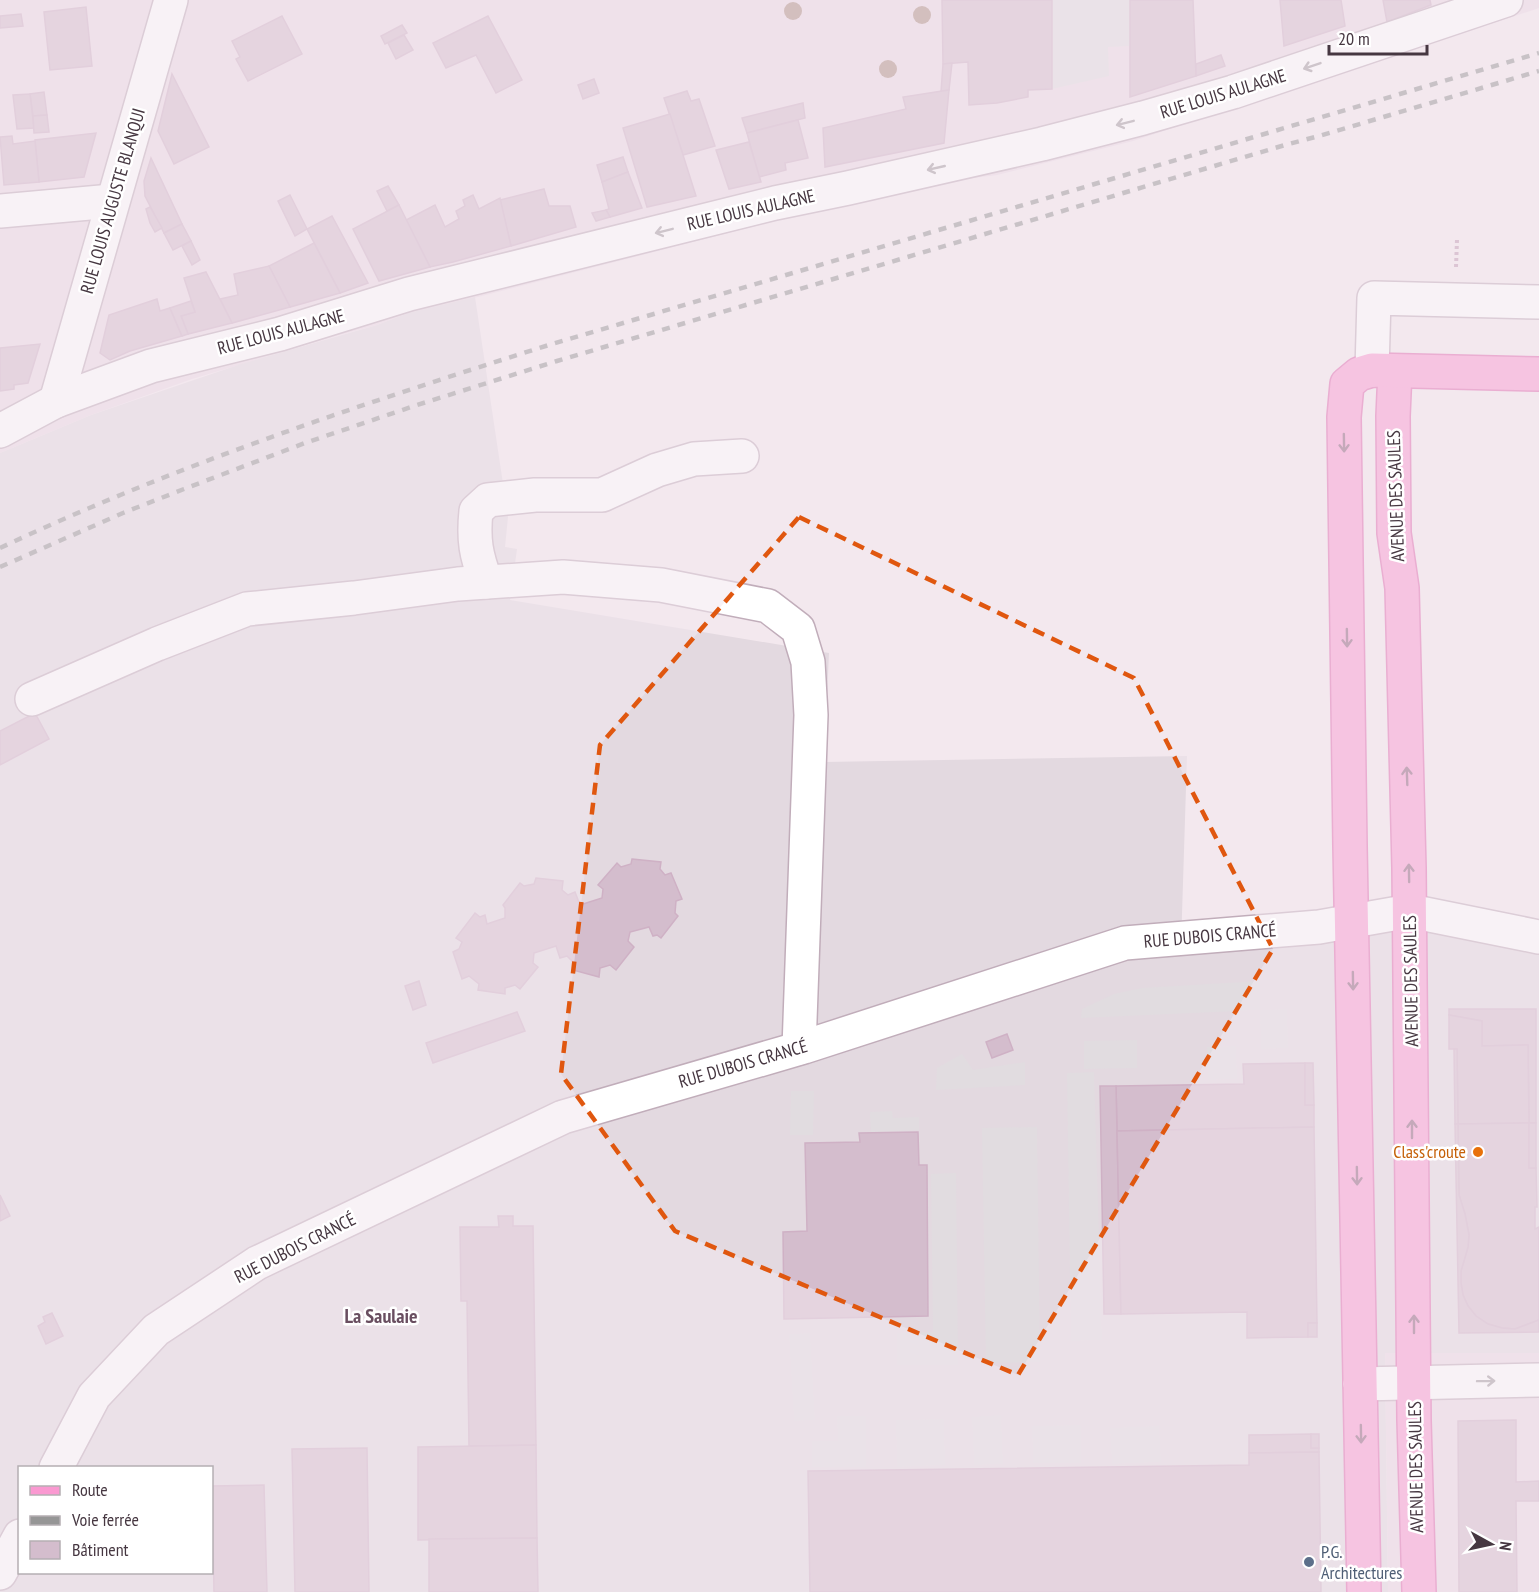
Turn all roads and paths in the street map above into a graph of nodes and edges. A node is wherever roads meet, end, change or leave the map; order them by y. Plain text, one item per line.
1 (171, 0) edge
2 (1506, 0) edge
3 (112, 201) junction
4 (0, 211) edge
5 (1457, 240) dead end
6 (1456, 274) dead end
7 (1539, 302) edge
8 (1539, 374) edge
9 (1371, 375) junction
10 (56, 401) junction
11 (0, 431) edge
12 (742, 456) dead end
13 (486, 582) junction
14 (33, 699) dead end
15 (1410, 911) junction
16 (1352, 922) junction
17 (1539, 937) edge
18 (799, 1048) junction
19 (1539, 1380) edge
20 (1414, 1382) junction
21 (1360, 1384) junction
22 (57, 1466) edge
23 (18, 1540) edge
24 (0, 1573) edge
25 (1364, 1592) edge
26 (1419, 1592) edge

1 - 3 street, RUE LOUIS AUGUSTE BLANQUI
2 -> 10 street, RUE LOUIS AULAGNE
3 - 4 street
3 - 10 street, RUE LOUIS AUGUSTE BLANQUI
5 - 6 path
7 - 9 street
8 - 9 main road
15 -> 9 main road, AVENUE DES SAULES
9 -> 16 main road
10 - 11 street, RUE LOUIS AULAGNE
12 - 13 street
13 - 14 street
13 - 18 street
15 - 16 street, RUE DUBOIS CRANCÉ
15 - 17 street, RUE DUBOIS CRANCÉ
20 -> 15 main road, AVENUE DES SAULES
16 - 18 street, RUE DUBOIS CRANCÉ
16 -> 21 main road
18 - 22 street, RUE DUBOIS CRANCÉ
20 -> 19 street
20 - 21 street
20 - 26 main road, AVENUE DES SAULES
21 -> 25 main road
23 - 24 street

